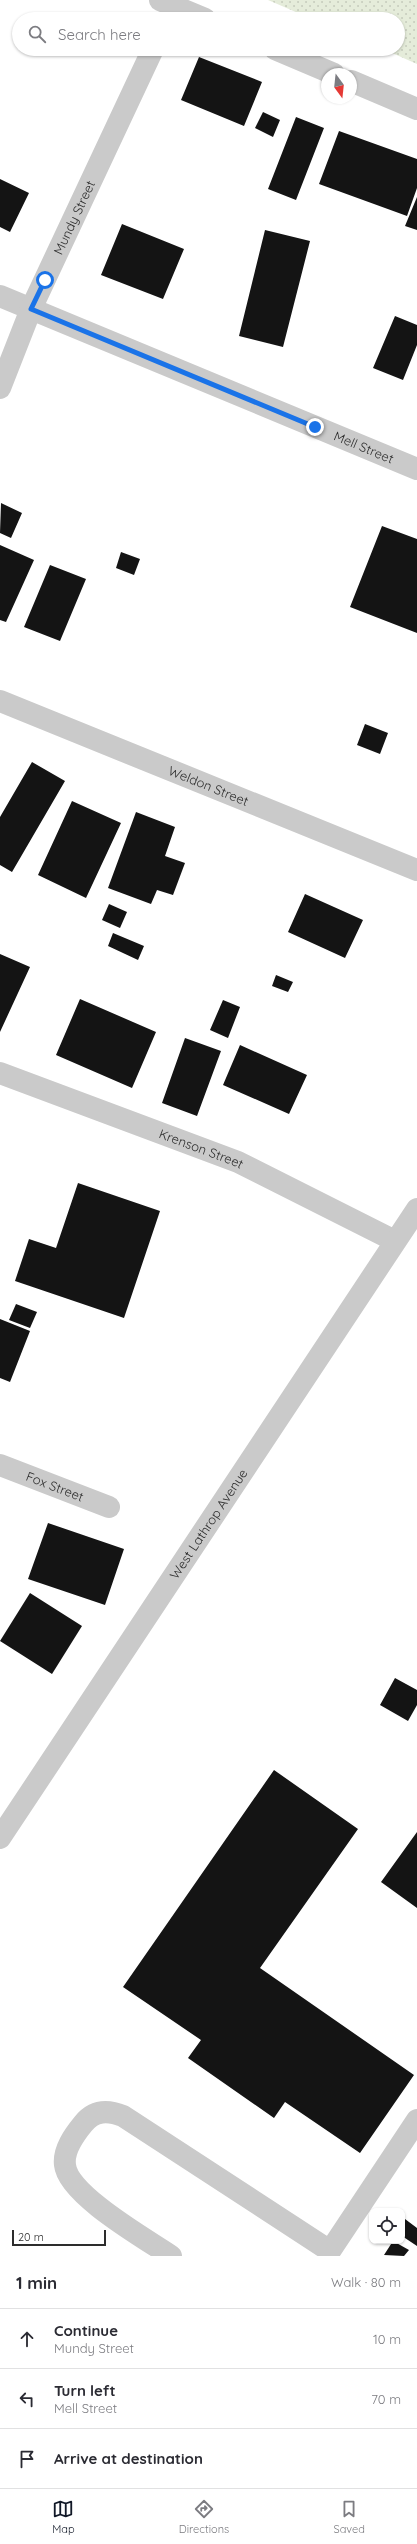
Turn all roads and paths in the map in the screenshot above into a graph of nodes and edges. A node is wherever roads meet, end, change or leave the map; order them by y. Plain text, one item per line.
1 (167, 8) edge
2 (181, 12) edge
3 (150, 56) edge
4 (292, 56) edge
5 (321, 68) edge
6 (357, 84) edge
7 (417, 109) edge
8 (0, 296) edge
9 (31, 309) junction
10 (0, 388) edge
11 (417, 469) edge
12 (0, 701) edge
13 (417, 870) edge
14 (0, 1074) edge
15 (417, 1209) edge
16 (395, 1241) junction
17 (0, 1465) edge
18 (109, 1507) dead end
19 (2, 1832) edge
20 (417, 2120) edge
21 (331, 2254) edge
22 (171, 2256) edge

1 - 2 street
3 - 9 street, Mundy Street
4 - 5 street
6 - 7 street
8 - 9 street, Mell Street
9 - 10 street, Mundy Street
9 - 11 street, Mell Street
12 - 13 street, Weldon Street
14 - 16 street, Krenson Street
15 - 16 street, West Lathrop Avenue
16 - 19 street, West Lathrop Avenue
17 - 18 street, Fox Street
20 - 21 street
21 - 22 street

